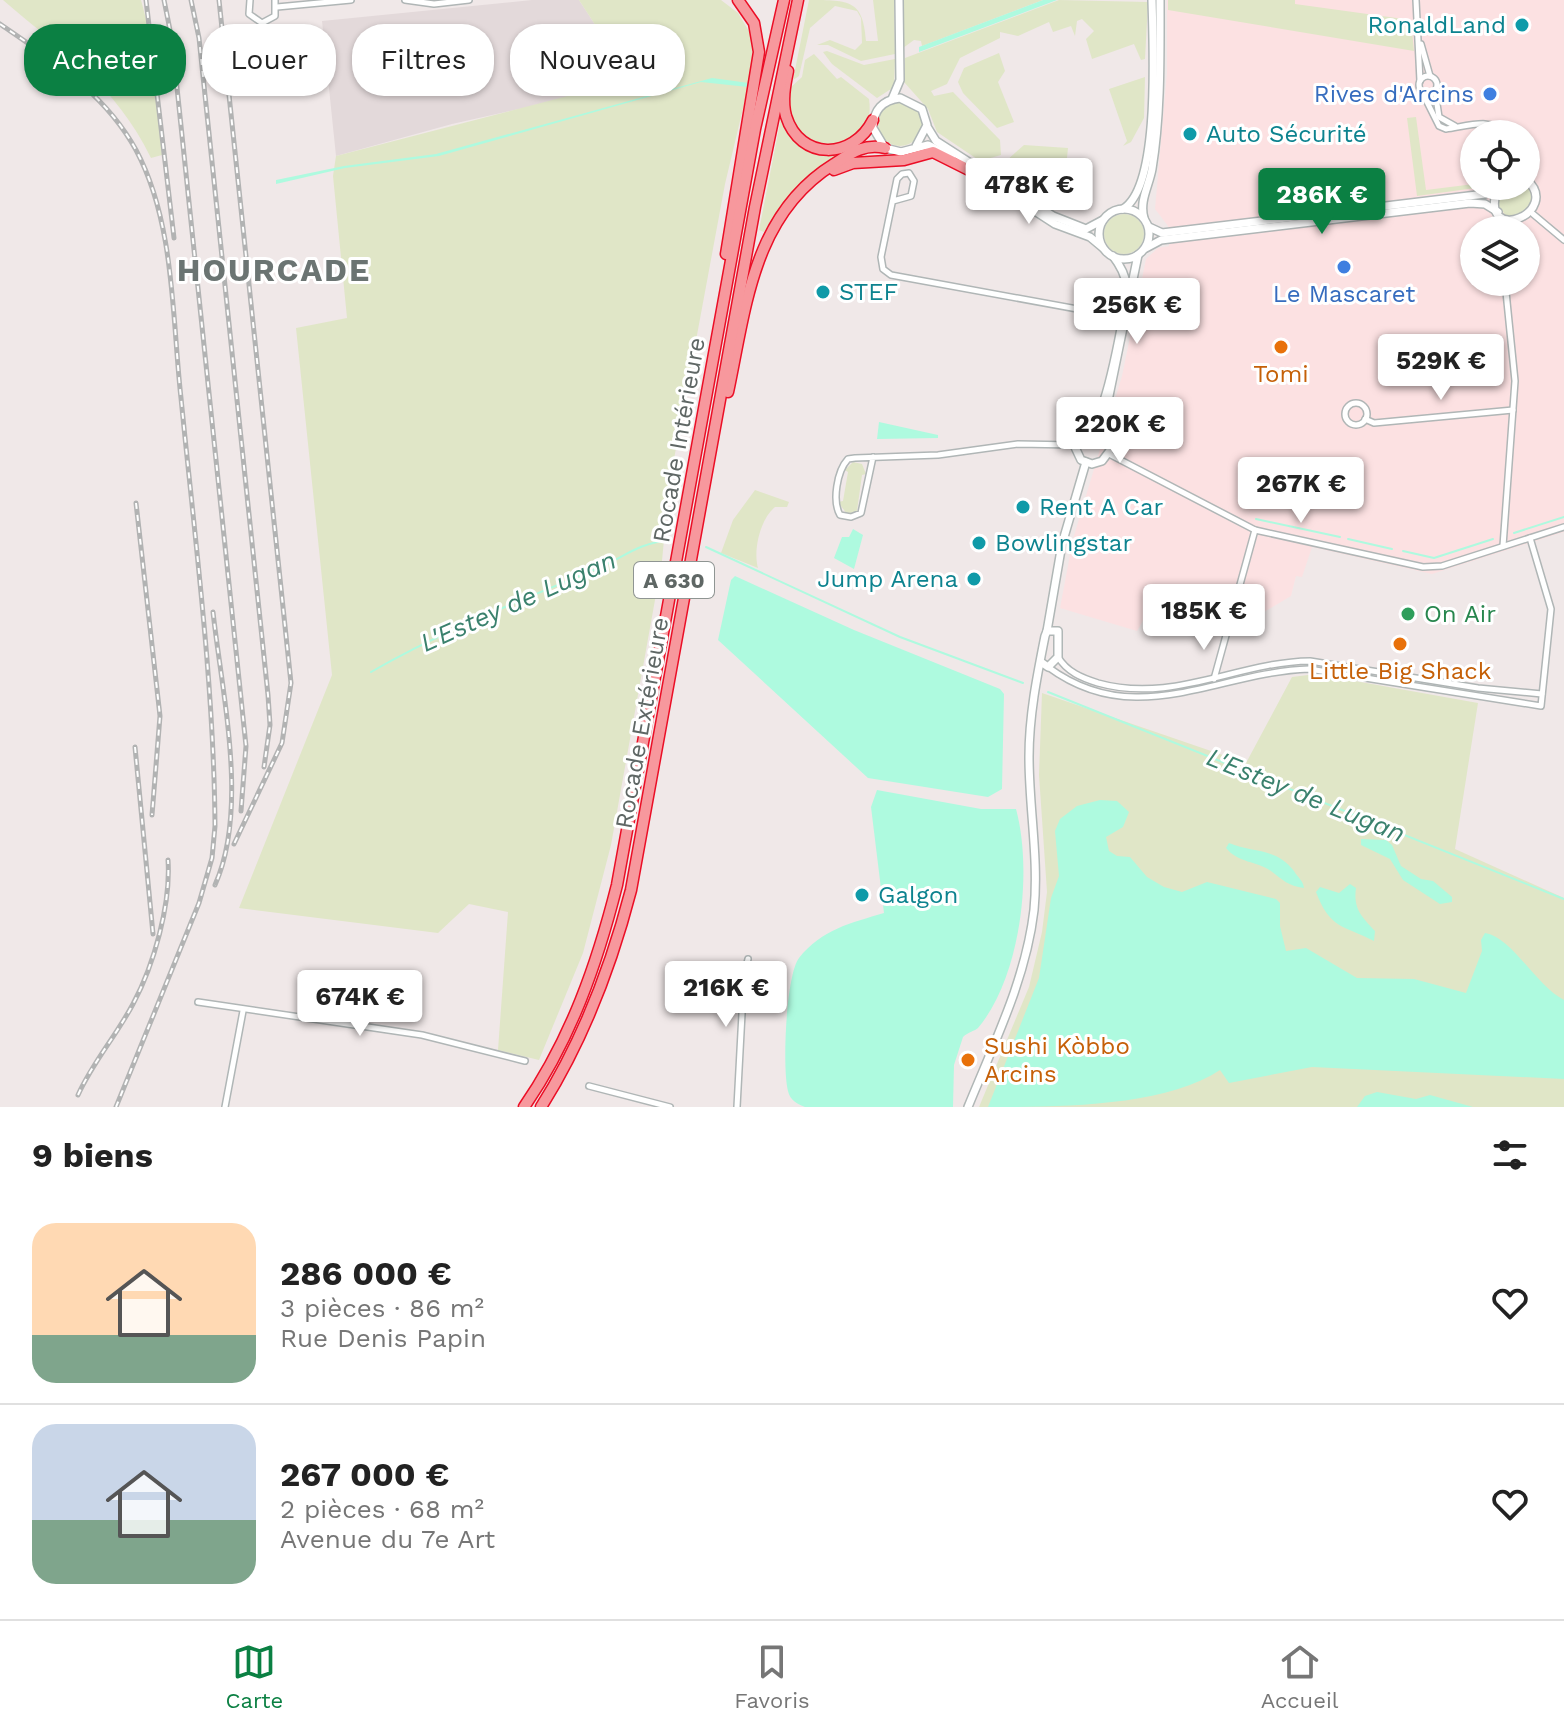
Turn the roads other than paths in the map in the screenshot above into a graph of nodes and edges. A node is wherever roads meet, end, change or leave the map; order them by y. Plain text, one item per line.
1 (250, 0) edge
2 (275, 0) edge
3 (351, 0) edge
4 (405, 0) edge
5 (469, 0) edge
6 (738, 0) edge
7 (782, 0) edge
8 (798, 0) edge
9 (805, 0) edge
10 (899, 0) edge
11 (1152, 0) edge
12 (1160, 0) edge
13 (1409, 0) edge
14 (1416, 3) edge
15 (277, 7) junction
16 (1420, 43) junction
17 (1431, 78) junction
18 (1420, 81) junction
19 (1435, 91) junction
20 (1422, 92) junction
21 (892, 99) junction
22 (873, 120) junction
23 (927, 125) junction
24 (1460, 127) joint
25 (916, 146) junction
26 (885, 148) junction
27 (977, 174) junction
28 (804, 186) junction
29 (1460, 197) edge
30 (1494, 200) edge
31 (1536, 200) edge
32 (893, 201) junction
33 (1123, 209) junction
34 (1498, 212) junction
35 (1533, 214) junction
36 (1502, 216) edge
37 (1530, 216) edge
38 (1144, 218) junction
39 (1103, 220) junction
40 (1149, 227) junction
41 (1564, 240) edge
42 (1102, 247) junction
43 (1146, 248) junction
44 (1138, 255) junction
45 (1113, 256) junction
46 (1506, 296) edge
47 (1121, 317) junction
48 (717, 342) junction
49 (1513, 410) junction
50 (1365, 419) junction
51 (1086, 428) junction
52 (1107, 433) junction
53 (1074, 445) junction
54 (1109, 454) junction
55 (873, 457) junction
56 (709, 459) junction
57 (1086, 462) junction
58 (1564, 527) edge
59 (1255, 530) junction
60 (1530, 538) junction
61 (1503, 546) junction
62 (1050, 607) junction
63 (1047, 631) junction
64 (1058, 631) junction
65 (1058, 657) junction
66 (1044, 665) junction
67 (1236, 675) junction
68 (1214, 679) junction
69 (1238, 682) junction
70 (1139, 690) junction
71 (1477, 692) junction
72 (1542, 694) junction
73 (1139, 698) junction
74 (748, 959) dead end
75 (198, 1002) dead end
76 (243, 1011) junction
77 (525, 1061) dead end
78 (589, 1086) dead end
79 (225, 1107) edge
80 (524, 1107) edge
81 (541, 1107) edge
82 (670, 1107) edge
83 (737, 1107) edge
84 (968, 1107) edge

1 - 15 street
2 - 15 street
3 - 15 street
4 - 5 street
6 - 48 highway
7 - 48 highway, Rocade Intérieure / A 630
8 - 56 highway, Rocade Extérieure / A 630
9 - 22 highway
10 - 21 main road
11 - 33 main road
12 - 38 main road
13 - 14 street
14 - 16 street
16 - 17 street
16 - 18 street
17 - 18 street
17 - 19 street
18 - 20 street
19 - 20 street
19 - 24 street
20 - 24 street
21 - 22 main road
21 - 23 main road
22 - 26 main road
23 - 25 main road
23 - 39 main road
25 - 26 main road
25 - 27 main road
26 - 28 highway
27 - 28 highway
27 - 42 main road
28 - 56 highway
29 - 40 main road
30 - 34 main road
31 - 35 main road
32 - 32 street
32 - 47 street
33 - 38 main road
33 - 39 main road
34 - 36 main road
34 - 43 main road
35 - 37 main road
35 - 41 street
38 - 40 main road
39 - 42 main road
40 - 43 main road
42 - 45 main road
43 - 44 main road
44 - 45 main road
44 - 52 main road
45 - 47 main road
46 - 49 street
47 - 51 main road
48 - 80 highway, Rocade Intérieure / A 630
49 - 50 street
49 - 61 street
50 - 50 street
51 - 52 main road
51 - 53 main road
52 - 54 main road
53 - 55 street
53 - 57 main road
54 - 57 main road
54 - 59 street
55 - 55 street
56 - 81 highway, Rocade Extérieure / A 630
57 - 62 main road
58 - 60 street
59 - 61 street
59 - 68 street
60 - 61 street
60 - 72 street
62 - 63 main road
62 - 64 main road
63 - 64 main road
63 - 66 main road
64 - 65 main road
65 - 66 main road
65 - 70 street
66 - 73 street
66 - 84 main road
67 - 68 street
67 - 69 street
67 - 71 street
68 - 70 street
69 - 71 street
69 - 73 street
70 - 73 street
71 - 72 street
71 - 72 street
74 - 83 street
75 - 76 street
76 - 77 street
76 - 79 street
78 - 82 street

